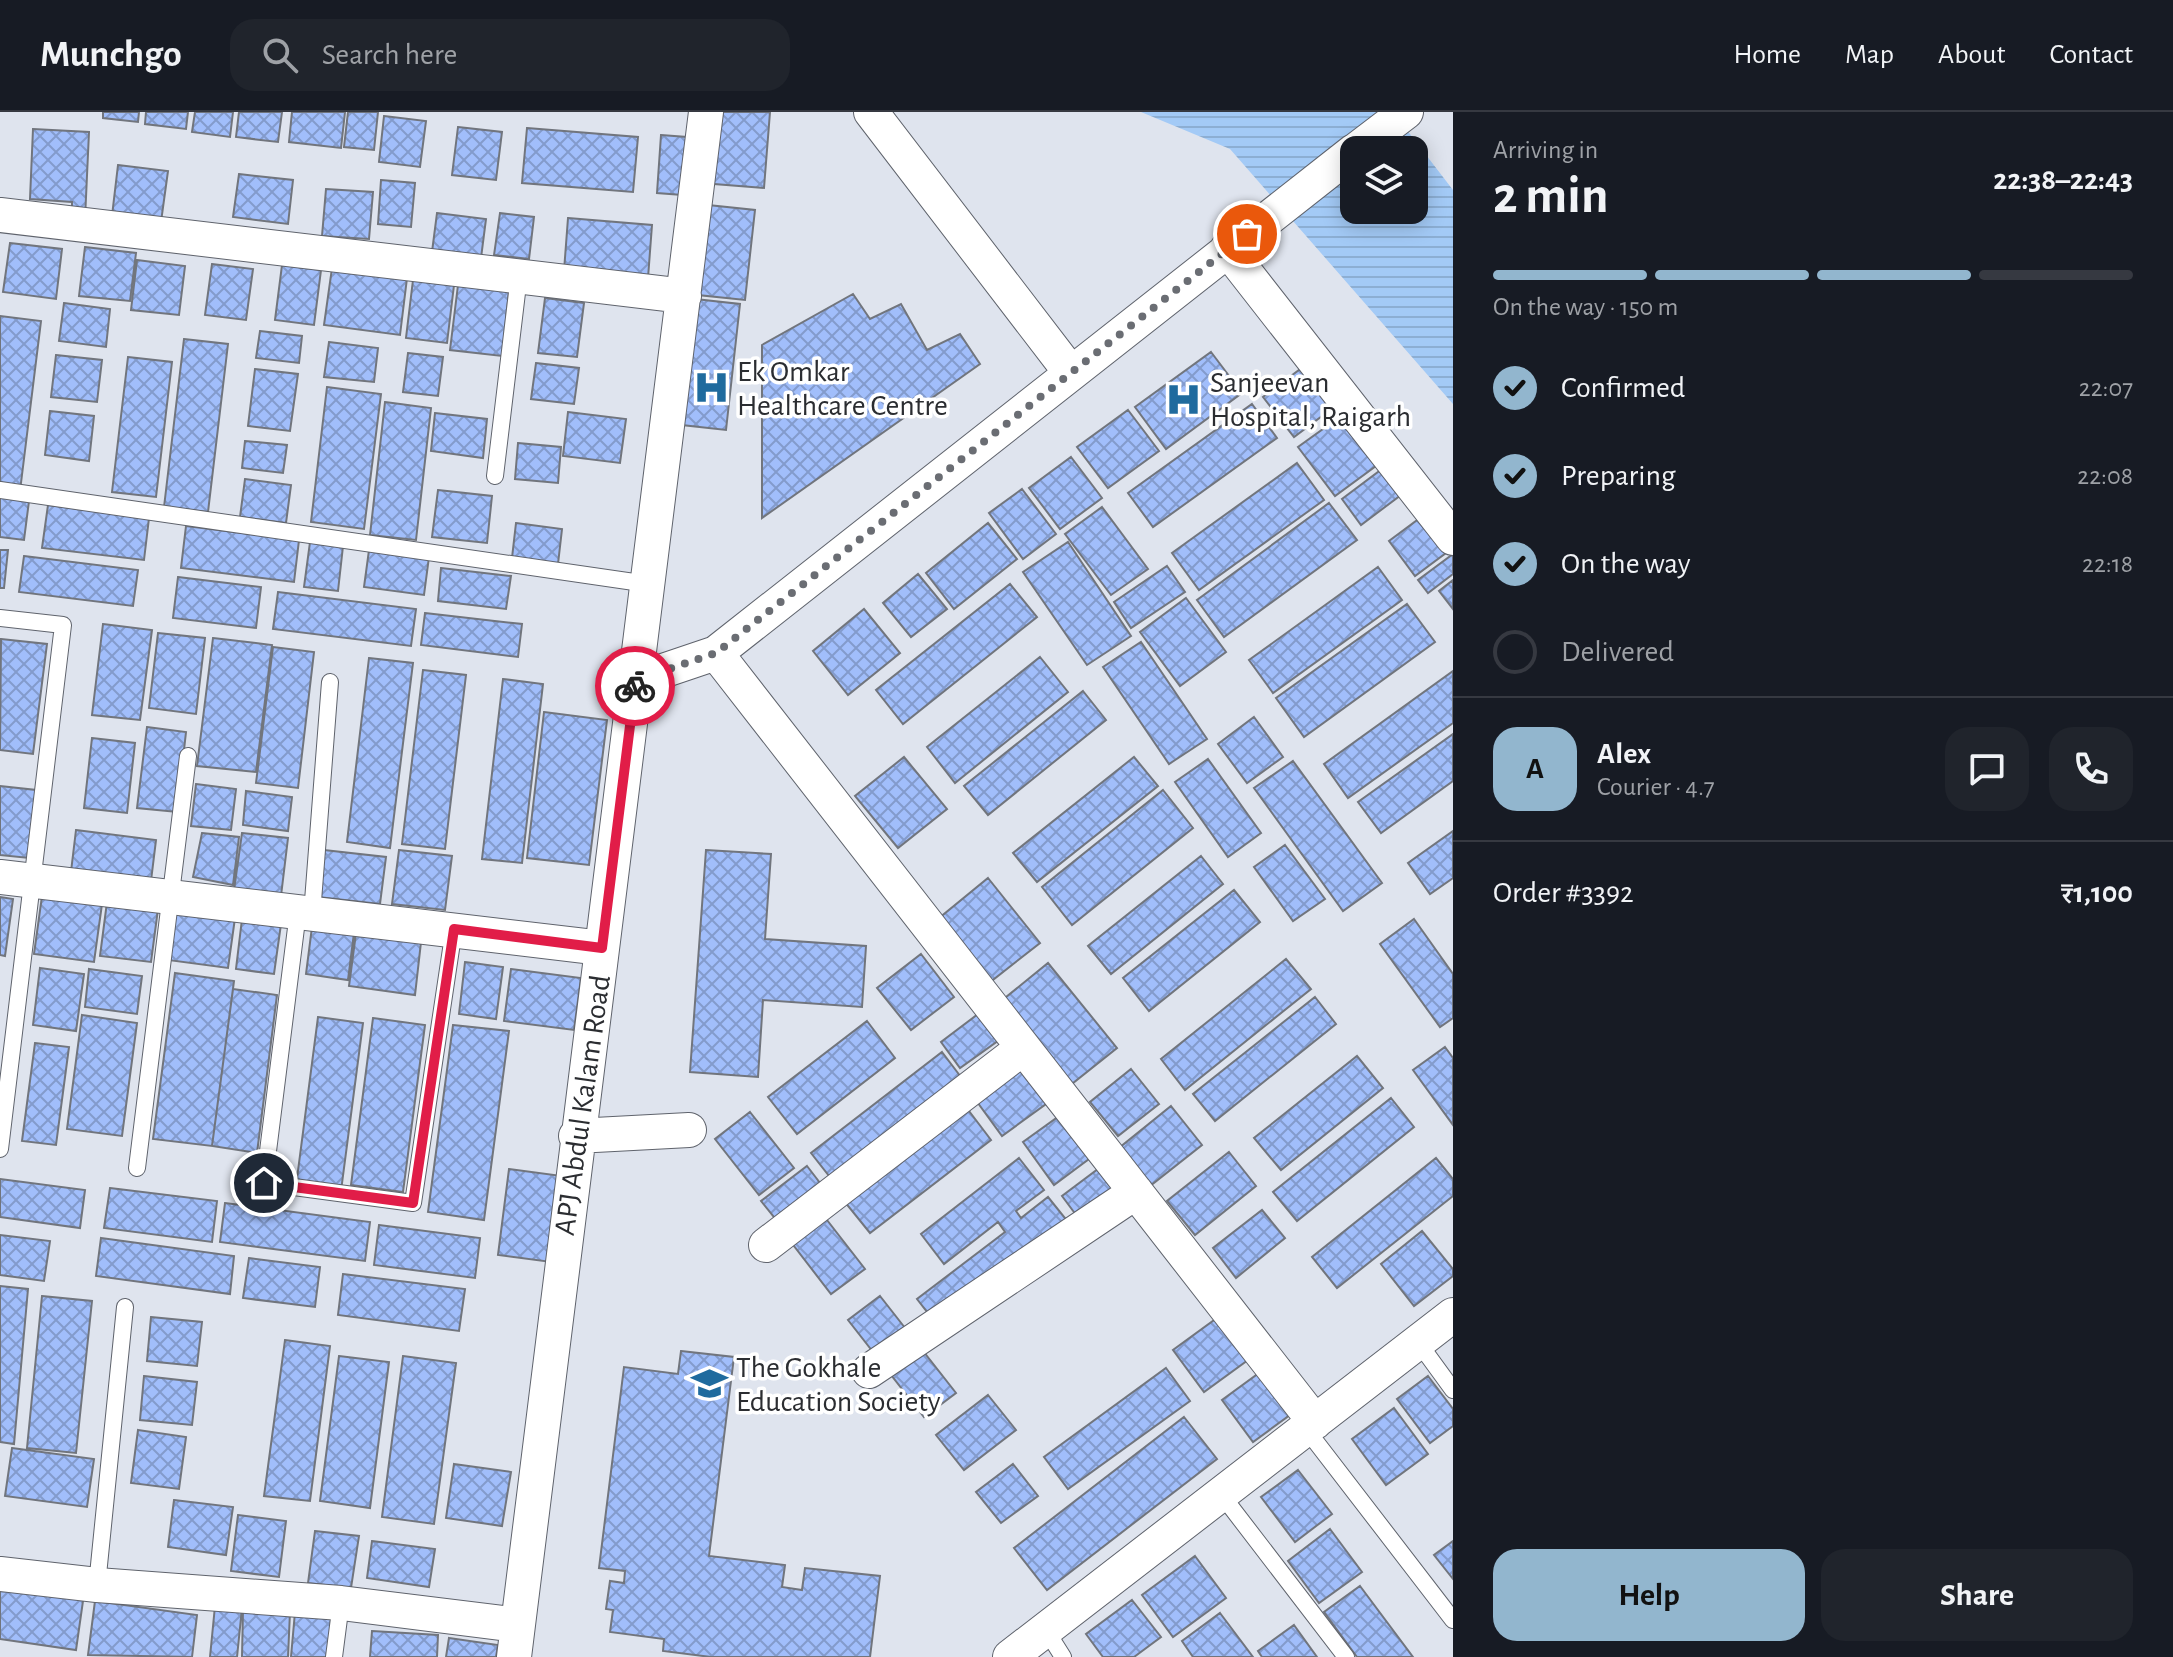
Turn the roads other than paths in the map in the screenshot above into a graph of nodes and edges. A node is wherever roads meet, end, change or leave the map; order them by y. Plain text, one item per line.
1 (706, 112) edge
2 (871, 112) edge
3 (1406, 112) edge
4 (1375, 136) edge
5 (1340, 162) edge
6 (0, 215) edge
7 (1227, 249) junction
8 (519, 276) junction
9 (684, 296) junction
10 (1071, 373) junction
11 (495, 476) dead end
12 (0, 490) edge
13 (1453, 538) edge
14 (648, 584) junction
15 (0, 618) edge
16 (716, 653) junction
17 (636, 680) junction
18 (330, 682) dead end
19 (188, 756) dead end
20 (16, 879) edge
21 (170, 897) junction
22 (305, 913) junction
23 (454, 929) junction
24 (602, 948) junction
25 (1023, 1048) junction
26 (689, 1130) dead end
27 (576, 1136) junction
28 (0, 1149) edge
29 (137, 1168) dead end
30 (1136, 1192) junction
31 (766, 1245) dead end
32 (125, 1307) dead end
33 (1453, 1315) edge
34 (1418, 1342) junction
35 (869, 1371) dead end
36 (1453, 1390) edge
37 (1310, 1425) junction
38 (1221, 1494) junction
39 (0, 1574) edge
40 (97, 1585) junction
41 (341, 1603) junction
42 (1453, 1620) edge
43 (516, 1641) edge
44 (1054, 1644) edge
45 (334, 1657) edge
46 (1010, 1657) edge
47 (1346, 1657) edge

1 - 9 street, APJ Abdul Kalam Road
2 - 10 street
3 - 4 street
5 - 7 street
6 - 8 street
7 - 10 street
7 - 13 street
8 - 9 street
8 - 11 lane
9 - 14 street, APJ Abdul Kalam Road
10 - 16 street
12 - 14 lane
14 - 17 street, APJ Abdul Kalam Road
15 - 20 lane
16 - 17 street
16 - 25 street
17 - 24 street, APJ Abdul Kalam Road
18 - 22 lane
19 - 21 lane
20 - 21 street
20 - 28 lane
21 - 22 street
21 - 29 lane
22 - 23 street
22 - 23 lane
23 - 24 street
24 - 27 street, APJ Abdul Kalam Road
25 - 30 street
25 - 31 street
26 - 27 street
27 - 43 street, APJ Abdul Kalam Road
30 - 35 street
30 - 37 street
32 - 40 lane
33 - 34 street
34 - 36 lane
34 - 37 street
37 - 38 street
37 - 42 lane
38 - 44 street
38 - 47 lane
39 - 40 street
40 - 41 street
41 - 43 street
41 - 45 lane
44 - 46 street

